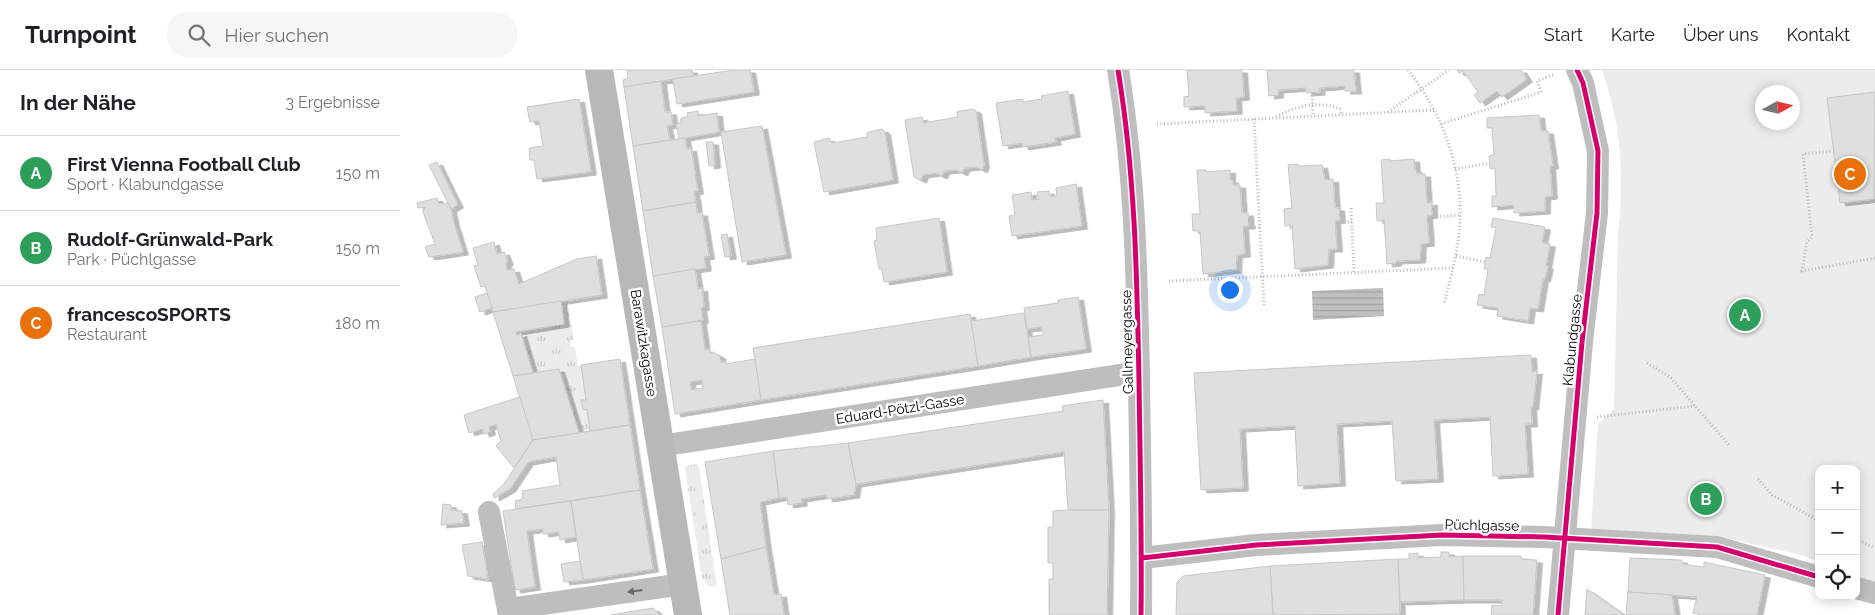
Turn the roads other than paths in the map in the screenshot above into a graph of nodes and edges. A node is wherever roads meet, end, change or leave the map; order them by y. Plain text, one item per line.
1 (599, 70) edge
2 (1118, 70) edge
3 (1577, 70) edge
4 (1139, 372) junction
5 (660, 446) junction
6 (489, 512) dead end
7 (1565, 538) junction
8 (1142, 558) junction
9 (1815, 575) edge
10 (683, 584) junction
11 (1860, 589) edge
12 (1875, 593) edge
13 (509, 612) edge
14 (688, 615) edge
15 (1141, 615) edge
16 (1558, 615) edge

1 - 5 main road, Barawitzkagasse
2 - 4 street, Gallmeyergasse
3 - 7 street, Klabundgasse
4 - 5 street, Eduard-Pötzl-Gasse
4 - 8 street, Gallmeyergasse
5 - 10 main road, Barawitzkagasse
6 - 13 street
7 - 8 street, Püchlgasse
7 - 9 street, Püchlgasse
7 - 16 street, Klabundgasse
8 - 15 street, Gallmeyergasse
10 -> 13 street
10 - 14 main road, Barawitzkagasse
11 - 12 street

